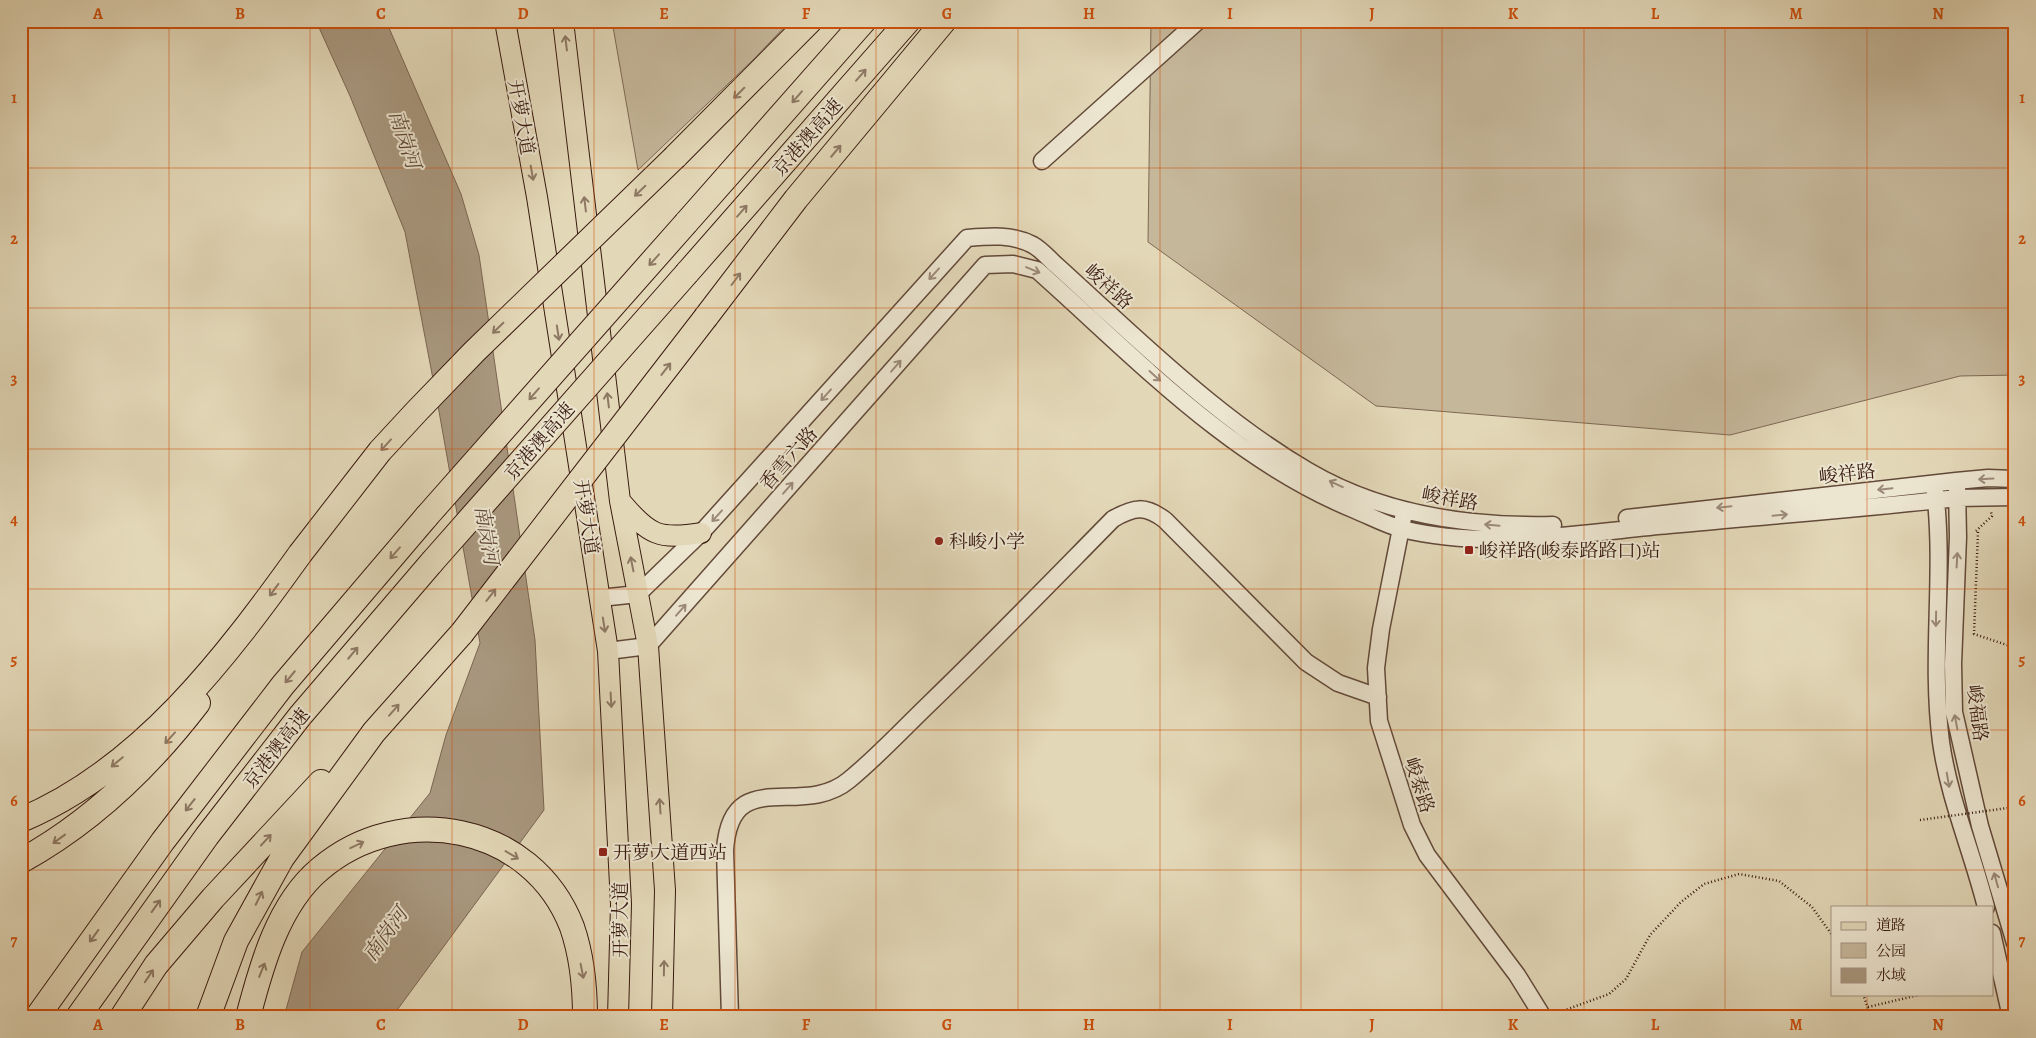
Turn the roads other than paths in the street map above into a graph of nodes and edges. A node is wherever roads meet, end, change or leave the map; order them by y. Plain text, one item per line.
1 (505, 21) edge
2 (563, 21) edge
3 (810, 21) edge
4 (864, 21) edge
5 (908, 21) edge
6 (944, 21) edge
7 (1198, 21) edge
8 (1042, 161) dead end
9 (967, 238) joint
10 (985, 265) joint
11 (2015, 479) edge
12 (1956, 481) junction
13 (1935, 492) junction
14 (2015, 497) edge
15 (1957, 498) junction
16 (620, 501) junction
17 (1406, 510) junction
18 (1401, 528) junction
19 (701, 533) junction
20 (638, 594) junction
21 (600, 598) junction
22 (248, 626) junction
23 (648, 646) junction
24 (608, 651) junction
25 (1378, 698) junction
26 (374, 732) junction
27 (21, 820) edge
28 (21, 861) edge
29 (1986, 906) edge
30 (1994, 943) edge
31 (2015, 943) edge
32 (37, 1017) edge
33 (78, 1017) edge
34 (122, 1017) edge
35 (208, 1017) edge
36 (248, 1017) edge
37 (585, 1017) edge
38 (618, 1017) edge
39 (662, 1017) edge
40 (730, 1017) edge
41 (1544, 1017) edge
42 (2011, 1017) edge

1 -> 21 main road, 开萝大道
16 -> 2 main road, 开萝大道
3 -> 22 highway, bridge
4 -> 32 highway, 京港澳高速, bridge
33 -> 5 highway, 京港澳高速, bridge
26 -> 6 highway, bridge
7 - 8 street
17 -> 9 street, 峻祥路
9 -> 19 street, 香雪六路
10 -> 18 street, 峻祥路
23 -> 10 street, 香雪六路
11 -> 12 street, 峻祥路
12 - 13 street, 峻祥路
12 - 15 street, 峻福路
13 - 15 street, 峻祥路
13 -> 17 street, 峻祥路
18 -> 13 street, 峻祥路
13 -> 29 street, 峻福路
14 - 15 street, 峻祥路
31 -> 15 street, 峻福路
16 - 19 main road
20 -> 16 main road, 开萝大道
17 - 18 street, 峻泰路
18 - 25 street, 峻泰路
19 - 20 street, 香雪六路
20 - 21 street
20 - 23 main road, 开萝大道
21 -> 24 main road, 开萝大道
22 -> 27 highway
22 -> 28 highway
23 - 24 street
39 -> 23 main road, 开萝大道
24 -> 38 main road, 开萝大道
25 - 40 street
25 - 41 street, 峻泰路
34 -> 26 highway
35 -> 26 highway
30 - 42 street
36 -> 37 highway

